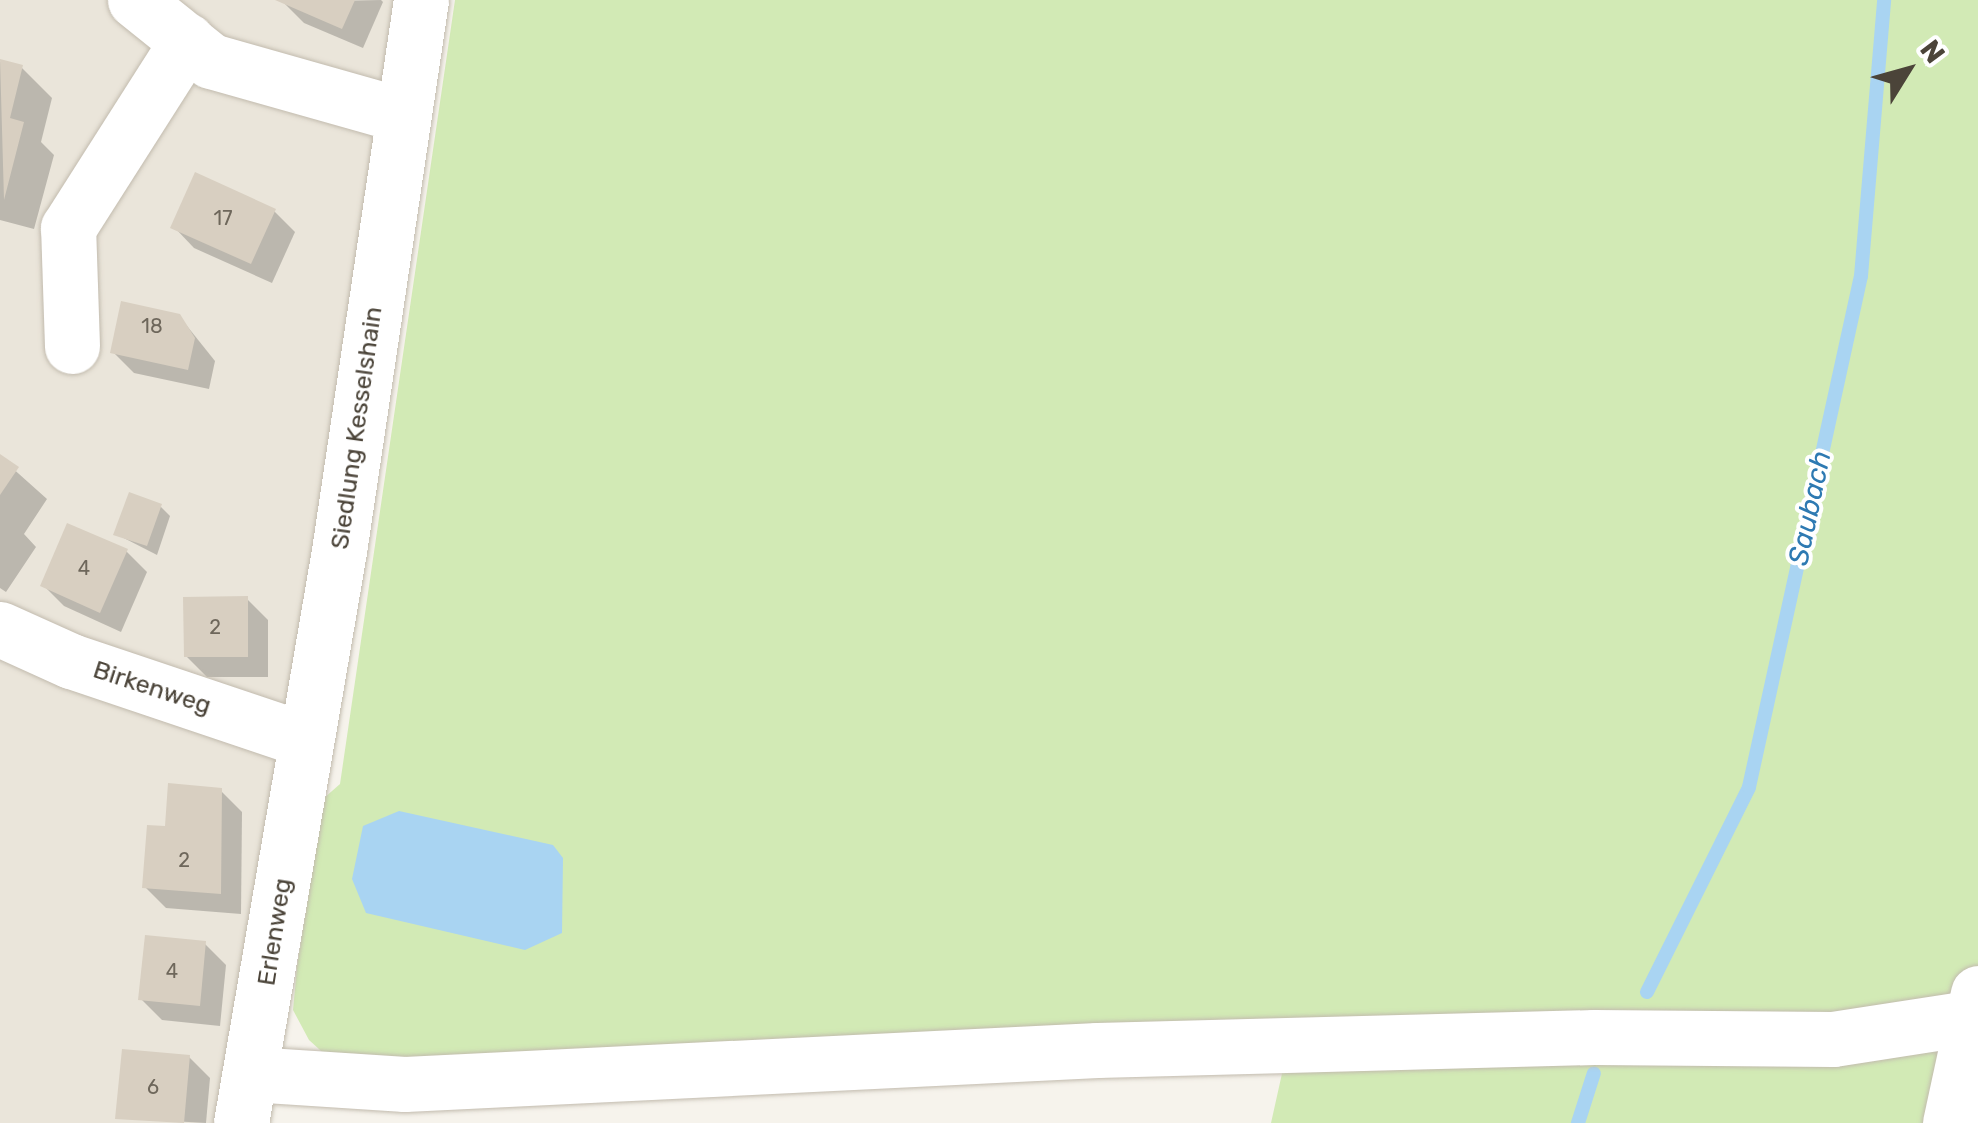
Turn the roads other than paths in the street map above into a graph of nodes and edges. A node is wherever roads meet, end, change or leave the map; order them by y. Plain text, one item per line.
1 (135, 0) edge
2 (421, 0) edge
3 (186, 41) junction
4 (402, 114) junction
5 (72, 346) dead end
6 (0, 629) edge
7 (306, 740) junction
8 (1974, 1006) edge
9 (246, 1099) edge
10 (1950, 1123) edge

1 - 3 street
2 - 4 street, Siedlung Kesselshain
3 - 4 street
3 - 5 street
4 - 7 street, Siedlung Kesselshain
6 - 7 street, Birkenweg
7 - 9 street, Erlenweg
8 - 9 street
8 - 10 street

